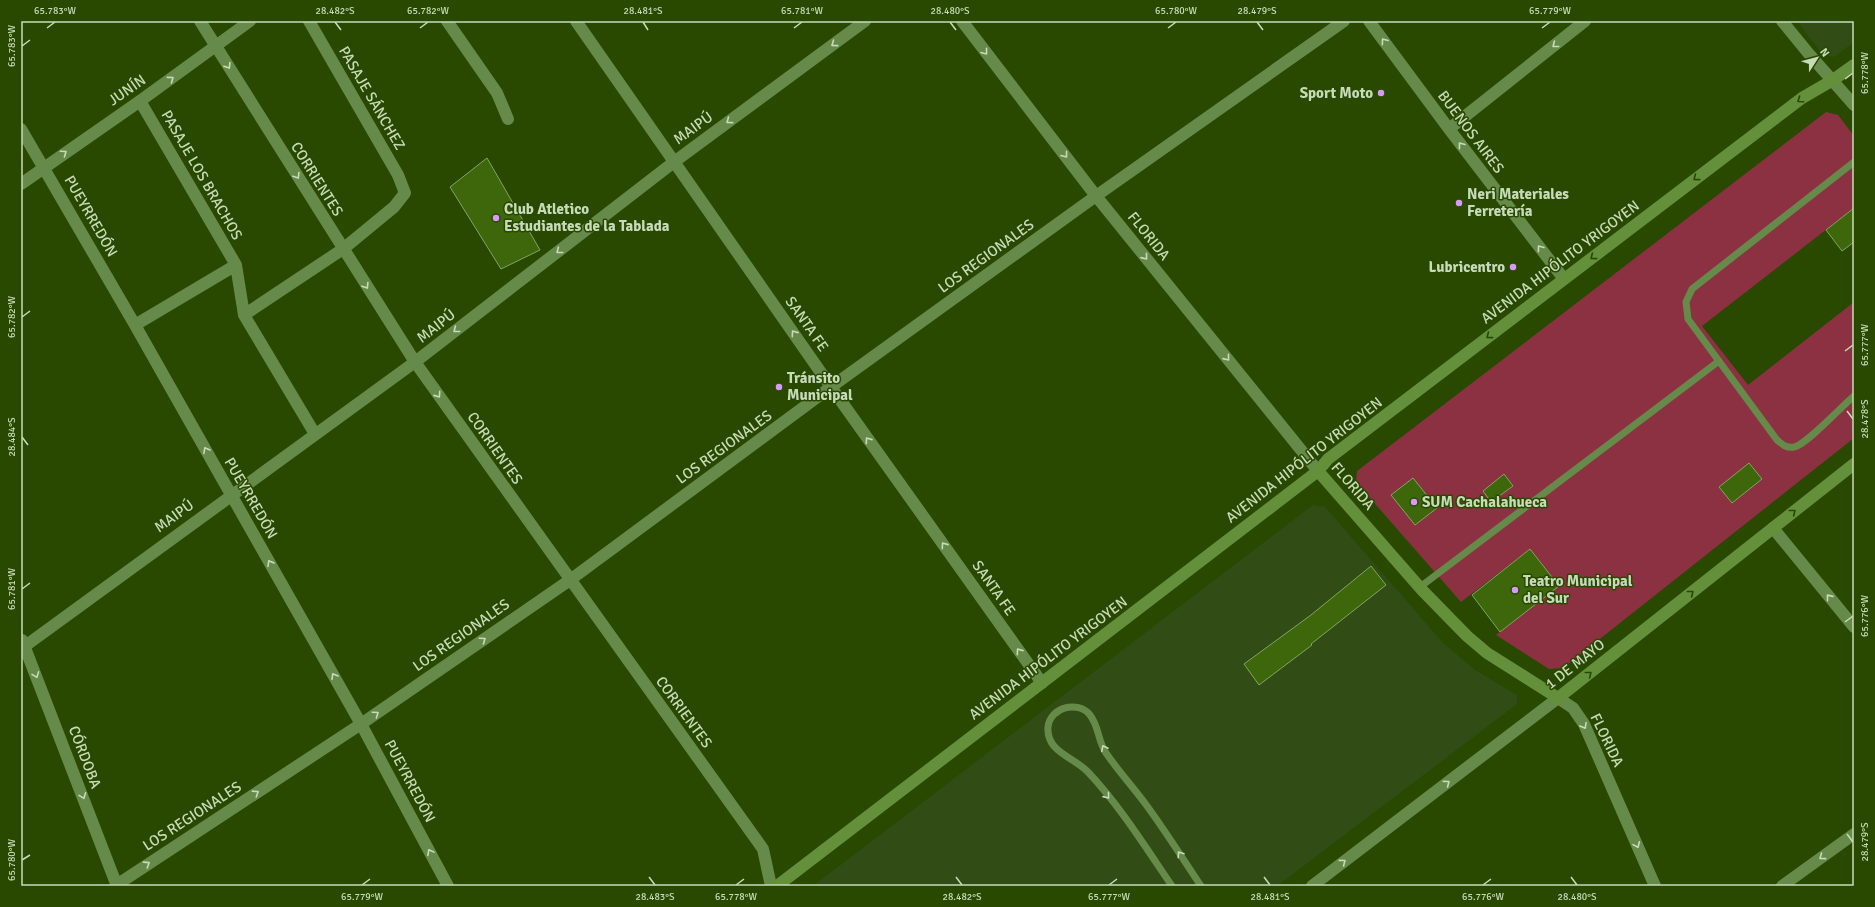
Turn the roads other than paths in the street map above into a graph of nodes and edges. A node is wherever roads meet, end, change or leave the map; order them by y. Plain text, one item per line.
1 (200, 21) edge
2 (250, 21) edge
3 (309, 21) edge
4 (447, 21) edge
5 (576, 21) edge
6 (865, 21) edge
7 (962, 21) edge
8 (1344, 21) edge
9 (1369, 21) edge
10 (1586, 21) edge
11 (1782, 21) edge
12 (215, 46) junction
13 (1854, 65) edge
14 (1833, 80) junction
15 (140, 101) junction
16 (1854, 105) edge
17 (508, 119) dead end
18 (21, 129) edge
19 (1449, 129) junction
20 (674, 162) junction
21 (1854, 162) edge
22 (44, 168) junction
23 (21, 184) edge
24 (1096, 196) junction
25 (343, 249) junction
26 (236, 265) junction
27 (1564, 279) junction
28 (244, 315) junction
29 (135, 325) junction
30 (1719, 361) junction
31 (415, 362) junction
32 (831, 388) junction
33 (1854, 396) edge
34 (315, 434) junction
35 (1854, 464) edge
36 (1318, 471) junction
37 (231, 495) junction
38 (1773, 528) junction
39 (570, 580) junction
40 (1420, 587) junction
41 (1854, 627) edge
42 (22, 645) edge
43 (1042, 683) junction
44 (1558, 698) junction
45 (361, 724) junction
46 (1854, 834) edge
47 (116, 886) edge
48 (448, 886) edge
49 (771, 886) edge
50 (777, 886) edge
51 (1172, 886) edge
52 (1201, 886) edge
53 (1312, 886) edge
54 (1655, 886) edge
55 (1782, 886) edge

1 - 12 street, CORRIENTES
2 - 12 street, JUNÍN
3 - 25 street, PASAJE SÁNCHEZ
4 - 17 street
5 - 20 street, SANTA FE
6 -> 20 street, MAIPÚ
7 -> 24 street, FLORIDA
8 - 24 street, LOS REGIONALES
19 -> 9 street, BUENOS AIRES
10 -> 19 street
11 - 14 street
15 -> 12 street, JUNÍN
12 -> 25 street, CORRIENTES
13 - 14 main road, AVENIDA HIPÓLITO YRIGOYEN
14 - 16 street
14 -> 27 main road, AVENIDA HIPÓLITO YRIGOYEN
22 -> 15 street, JUNÍN
15 - 26 street, PASAJE LOS BRACHOS
18 - 22 street, PUEYRREDÓN
27 -> 19 street, BUENOS AIRES
20 -> 31 street, MAIPÚ
32 -> 20 street, SANTA FE
21 - 30 lane
22 - 23 street, JUNÍN
22 - 29 street, PUEYRREDÓN
24 - 32 street, LOS REGIONALES
24 -> 36 street, FLORIDA
25 - 28 street
25 -> 31 street, CORRIENTES
26 - 28 street, PASAJE LOS BRACHOS
26 - 29 street
27 -> 36 main road, AVENIDA HIPÓLITO YRIGOYEN
28 - 34 street, PASAJE LOS BRACHOS
37 -> 29 street, PUEYRREDÓN
30 - 33 lane
30 - 40 lane
31 - 34 street, MAIPÚ
31 -> 39 street, CORRIENTES
32 - 39 street, LOS REGIONALES
43 -> 32 street, SANTA FE
34 - 37 street, MAIPÚ
38 -> 35 main road, 1 DE MAYO
36 - 40 main road, FLORIDA
36 - 43 main road, AVENIDA HIPÓLITO YRIGOYEN
37 - 42 street, MAIPÚ
45 -> 37 street, PUEYRREDÓN
41 -> 38 street
44 -> 38 main road, 1 DE MAYO
45 -> 39 street, LOS REGIONALES
39 - 49 street, CORRIENTES
40 - 44 main road, FLORIDA
42 -> 47 street, CÓRDOBA
43 - 50 main road, AVENIDA HIPÓLITO YRIGOYEN
53 -> 44 street, 1 DE MAYO
44 -> 54 street, FLORIDA
47 -> 45 street, LOS REGIONALES
48 -> 45 street, PUEYRREDÓN
46 -> 55 street
52 -> 51 lane

